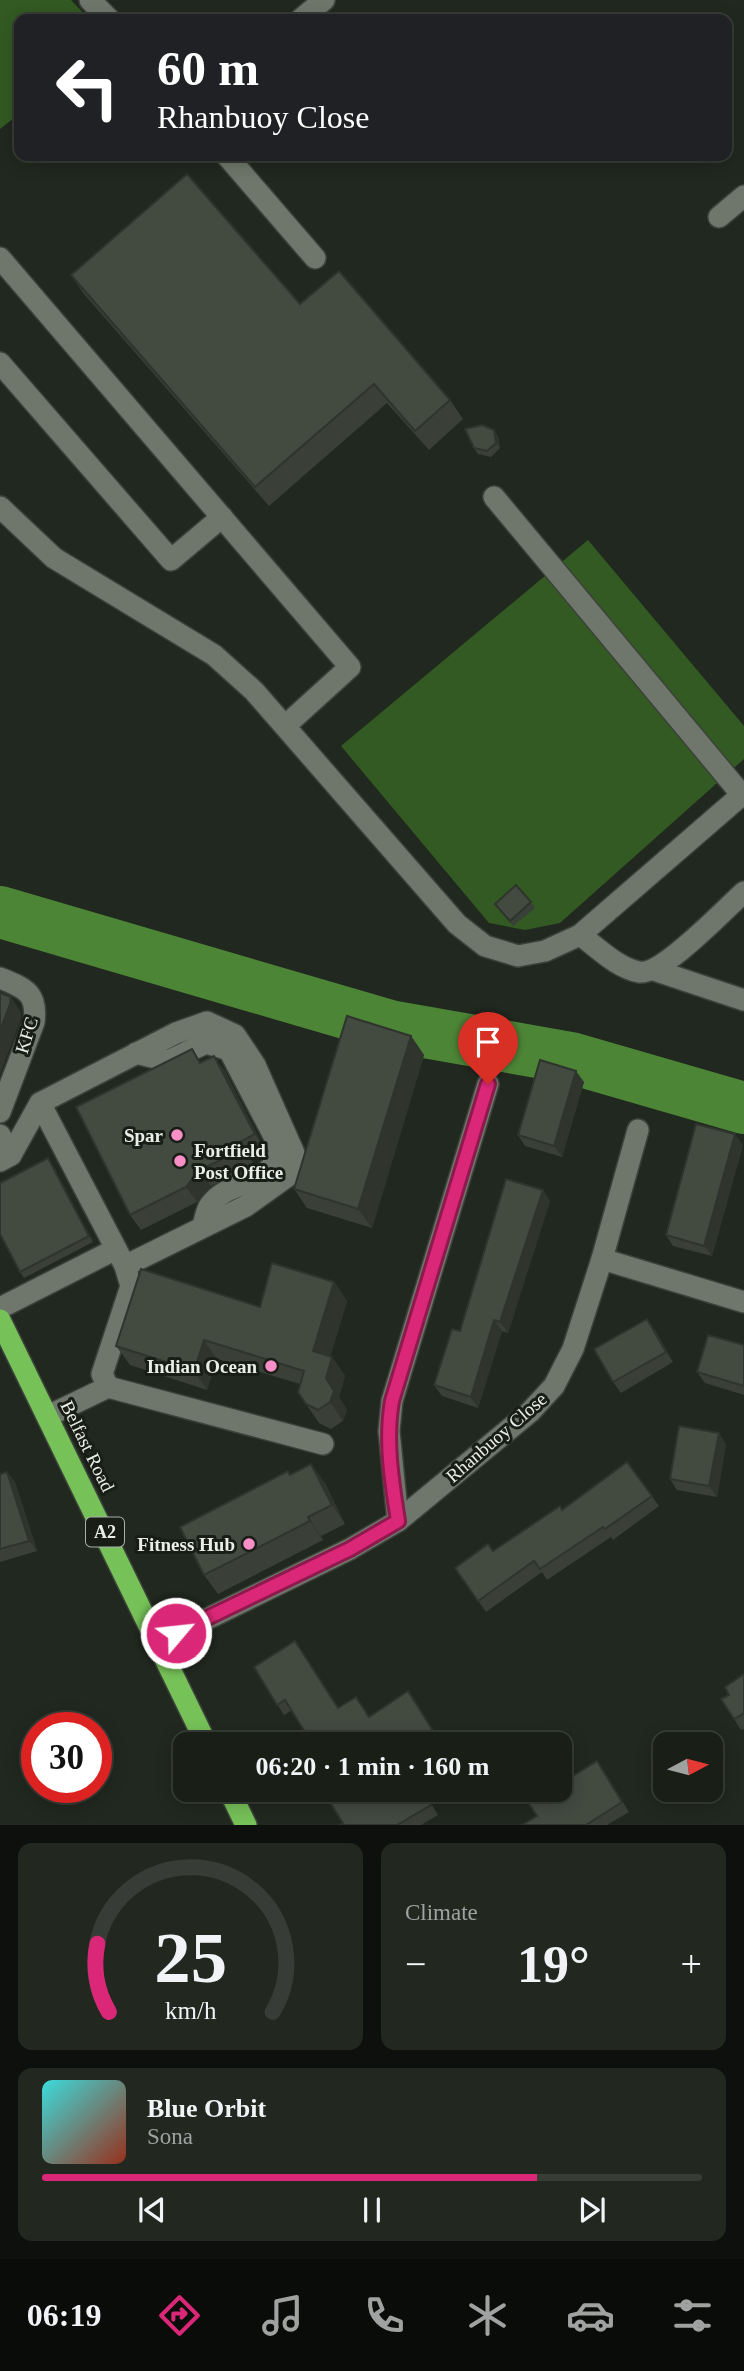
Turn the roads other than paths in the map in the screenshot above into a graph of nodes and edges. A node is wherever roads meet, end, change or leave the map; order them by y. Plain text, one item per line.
1 (90, 0) edge
2 (324, 0) edge
3 (104, 14) edge
4 (307, 14) edge
5 (231, 161) edge
6 (744, 196) edge
7 (719, 217) dead end
8 (0, 258) edge
9 (315, 258) dead end
10 (0, 363) edge
11 (494, 497) dead end
12 (0, 507) edge
13 (222, 517) junction
14 (285, 726) junction
15 (743, 794) edge
16 (744, 892) edge
17 (580, 935) junction
18 (654, 970) junction
19 (0, 978) edge
20 (744, 1000) edge
21 (488, 1084) dead end
22 (40, 1103) junction
23 (0, 1112) edge
24 (638, 1130) dead end
25 (0, 1135) edge
26 (6, 1158) edge
27 (121, 1257) junction
28 (602, 1259) junction
29 (744, 1303) edge
30 (0, 1308) edge
31 (0, 1320) edge
32 (108, 1387) junction
33 (48, 1416) junction
34 (323, 1444) dead end
35 (398, 1521) junction
36 (158, 1643) junction
37 (201, 1732) edge
38 (235, 1802) edge
39 (246, 1825) edge

1 - 3 street
2 - 4 street
5 - 9 street
6 - 7 street
8 - 13 street
10 - 13 street
11 - 15 street
12 - 14 street
13 - 14 street
14 - 17 street
15 - 17 street
16 - 18 street
17 - 18 street
18 - 20 street
19 - 23 street, KFC
21 - 35 street
22 - 26 street
22 - 27 street
22 - 27 street
24 - 28 street, Rhanbuoy Close
25 - 26 street
27 - 30 street
27 - 32 street
28 - 29 street
28 - 35 street, Rhanbuoy Close
31 - 33 highway, Belfast Road / A2
32 - 33 street
32 - 34 street
33 - 36 highway, Belfast Road / A2
35 - 36 street, Rhanbuoy Close
36 - 37 highway, Belfast Road / A2
38 - 39 highway

